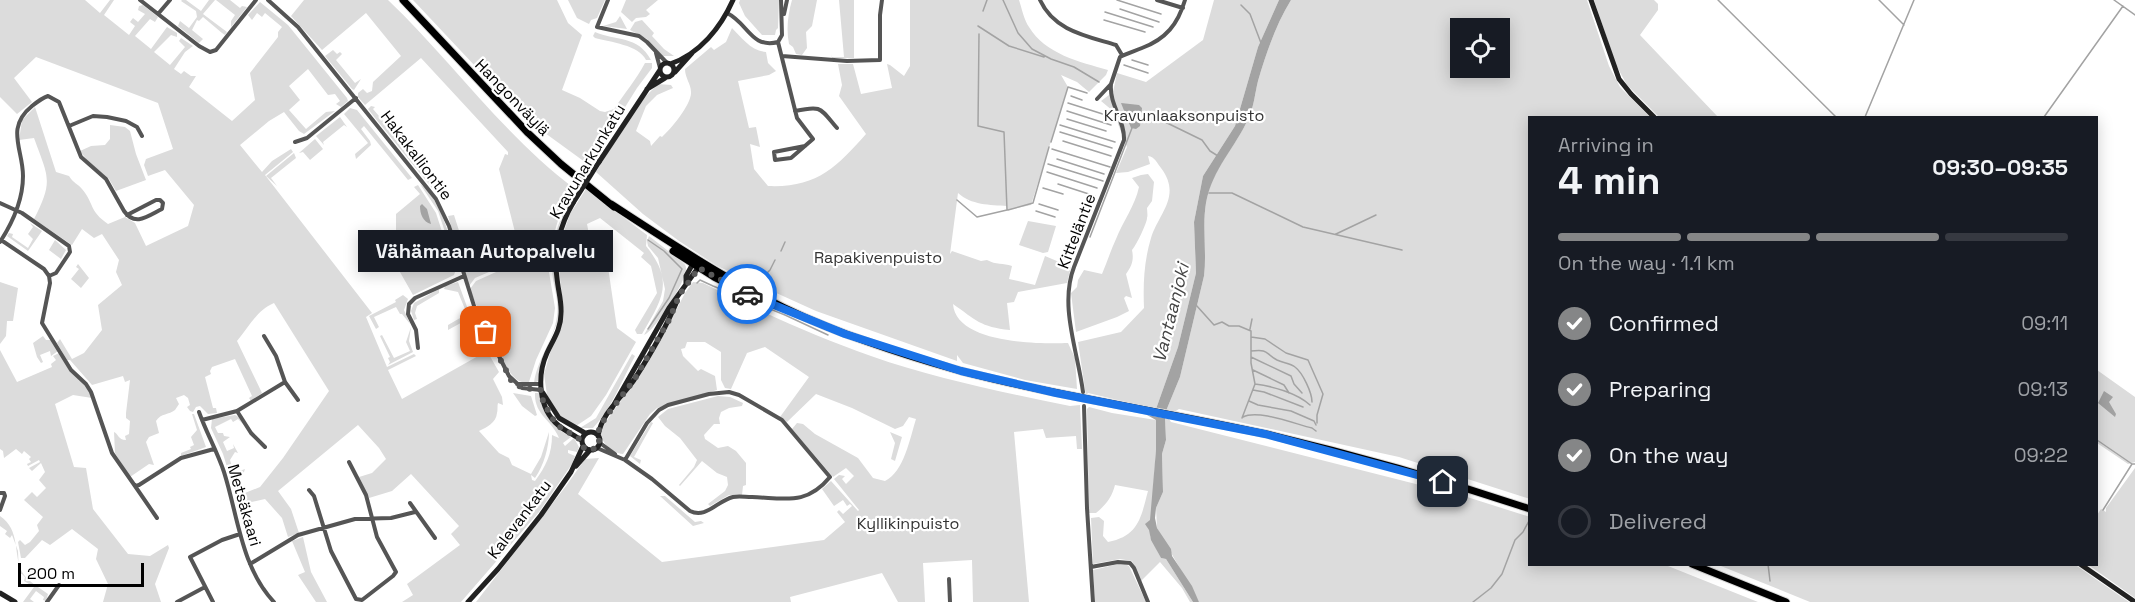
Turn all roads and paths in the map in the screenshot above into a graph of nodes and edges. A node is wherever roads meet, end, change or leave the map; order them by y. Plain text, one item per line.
1 (140, 0) edge
2 (170, 0) edge
3 (256, 0) edge
4 (268, 0) edge
5 (403, 0) edge
6 (608, 0) edge
7 (732, 0) edge
8 (781, 0) edge
9 (787, 0) edge
10 (882, 0) edge
11 (1040, 0) edge
12 (1157, 0) edge
13 (1185, 0) edge
14 (1591, 0) edge
15 (1183, 8) junction
16 (727, 13) junction
17 (158, 14) junction
18 (782, 20) junction
19 (778, 42) junction
20 (656, 52) junction
21 (692, 52) junction
22 (1122, 55) junction
23 (782, 56) junction
24 (669, 63) junction
25 (660, 69) junction
26 (675, 72) junction
27 (665, 78) junction
28 (1111, 84) junction
29 (647, 88) junction
30 (356, 98) junction
31 (1097, 99) dead end
32 (795, 111) junction
33 (1653, 116) edge
34 (69, 126) junction
35 (837, 128) dead end
36 (142, 136) dead end
37 (295, 142) dead end
38 (805, 146) junction
39 (0, 203) edge
40 (17, 210) junction
41 (127, 215) junction
42 (0, 240) edge
43 (697, 264) junction
44 (49, 276) junction
45 (464, 276) junction
46 (264, 336) dead end
47 (418, 348) dead end
48 (285, 382) junction
49 (541, 388) junction
50 (1083, 392) dead end
51 (298, 400) dead end
52 (1084, 406) dead end
53 (237, 411) junction
54 (199, 412) dead end
55 (202, 420) junction
56 (585, 433) junction
57 (596, 434) junction
58 (582, 443) junction
59 (599, 445) junction
60 (265, 447) dead end
61 (214, 449) junction
62 (590, 450) junction
63 (625, 460) junction
64 (349, 462) dead end
65 (572, 472) junction
66 (135, 486) junction
67 (309, 490) dead end
68 (0, 493) edge
69 (1, 499) edge
70 (410, 504) dead end
71 (1528, 507) edge
72 (0, 510) edge
73 (415, 513) junction
74 (157, 518) dead end
75 (372, 518) junction
76 (324, 528) junction
77 (240, 534) junction
78 (435, 538) dead end
79 (250, 564) junction
80 (1697, 566) edge
81 (2083, 566) edge
82 (1090, 567) junction
83 (949, 579) dead end
84 (59, 585) dead end
85 (205, 587) junction
86 (0, 593) edge
87 (15, 602) edge
88 (47, 602) edge
89 (177, 602) edge
90 (213, 602) edge
91 (274, 602) edge
92 (468, 602) edge
93 (950, 602) edge
94 (1093, 602) edge
95 (1148, 602) edge
96 (1786, 602) edge
97 (2135, 602) edge

1 - 17 street
2 - 17 street
3 - 17 street
4 - 30 street, Hakakalliontie
5 - 43 highway, Hangonväylä
6 - 20 street
7 - 16 street
8 - 18 street
9 - 18 street
10 - 23 street
11 - 22 street
12 - 15 street
13 - 15 street
14 - 33 street
15 - 22 street
16 - 19 street
16 - 21 street
18 - 19 street
19 - 23 street
20 - 24 street
20 - 25 street
21 - 24 street
21 - 26 street
22 - 28 street
23 - 32 street
24 - 25 street
24 - 26 street
25 - 27 street
25 - 29 street, Kravunarkunkatu
26 - 27 street
27 - 29 street, Kravunarkunkatu
28 - 31 street
28 - 50 street, Kitteläntie
29 - 49 street, Kravunarkunkatu, bridge
30 - 37 street
30 - 45 street, Hakakalliontie
32 - 35 street
32 - 38 street
34 - 36 street
34 - 40 street
34 - 41 street
38 - 38 street
39 - 40 street
40 - 42 street
40 - 44 street
41 - 41 street
42 - 44 street
43 - 57 street
43 - 71 highway, Hangonväylä
44 - 66 street
45 - 47 street
45 - 49 street, Hakakalliontie
46 - 48 street
48 - 51 street
48 - 53 street
49 - 56 street
49 - 58 street
52 - 82 street
53 - 55 street
53 - 60 street
54 - 55 street, Metsäkaari
55 - 61 street, Metsäkaari
56 - 57 street
56 - 58 street, Kalevankatu
57 - 59 street
58 - 62 street
58 - 65 street, Kalevankatu
59 - 62 street
59 - 63 street
61 - 66 street
61 - 77 street, Metsäkaari
62 - 65 street
63 - 63 street
64 - 75 street
65 - 92 street, Kalevankatu
66 - 74 street
67 - 76 street
68 - 69 street
69 - 72 street
70 - 73 street
73 - 75 street
73 - 78 street
75 - 76 street
75 - 76 street
76 - 79 street
77 - 79 street, Metsäkaari
77 - 85 street
79 - 91 street, Metsäkaari
80 - 96 highway
81 - 97 street
82 - 94 street
82 - 95 street
83 - 93 street
84 - 88 street
85 - 89 street
85 - 90 street
86 - 87 street

